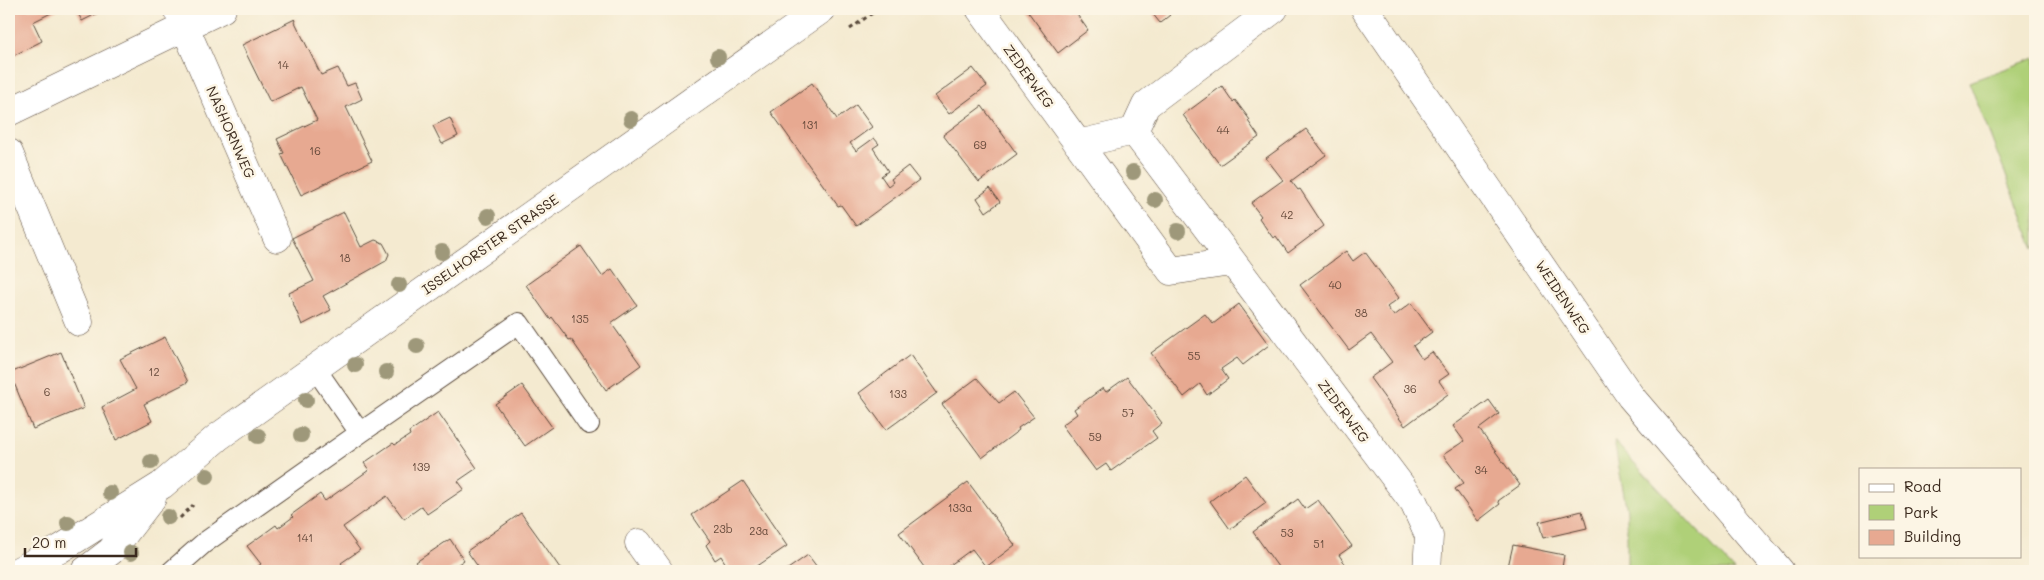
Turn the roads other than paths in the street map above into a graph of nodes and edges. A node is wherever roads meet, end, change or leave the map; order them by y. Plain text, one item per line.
1 (222, 9) edge
2 (822, 9) edge
3 (980, 9) edge
4 (1274, 9) edge
5 (1365, 9) edge
6 (181, 18) edge
7 (9, 112) edge
8 (1134, 132) junction
9 (1078, 144) junction
10 (9, 153) edge
11 (278, 238) dead end
12 (1231, 262) junction
13 (80, 322) dead end
14 (315, 368) junction
15 (589, 424) dead end
16 (360, 433) junction
17 (162, 485) junction
18 (639, 543) dead end
19 (18, 571) edge
20 (86, 571) edge
21 (172, 571) edge
22 (659, 571) edge
23 (1427, 571) edge
24 (1780, 571) edge

1 - 6 street
2 - 14 street, ISSELHORSTER STRASSE
3 - 9 street, ZEDERWEG
4 - 8 street
5 - 24 street, WEIDENWEG
6 - 7 street
6 - 11 street, NASHORNWEG
8 - 9 street
8 - 12 street, ZEDERWEG
9 - 12 street, ZEDERWEG
10 - 13 street
12 - 23 street, ZEDERWEG
14 - 16 lane
14 - 17 street, ISSELHORSTER STRASSE
15 - 16 lane
16 - 21 lane
17 - 19 street, ISSELHORSTER STRASSE
17 - 20 street, ISSELHORSTER STRASSE
18 - 22 street

